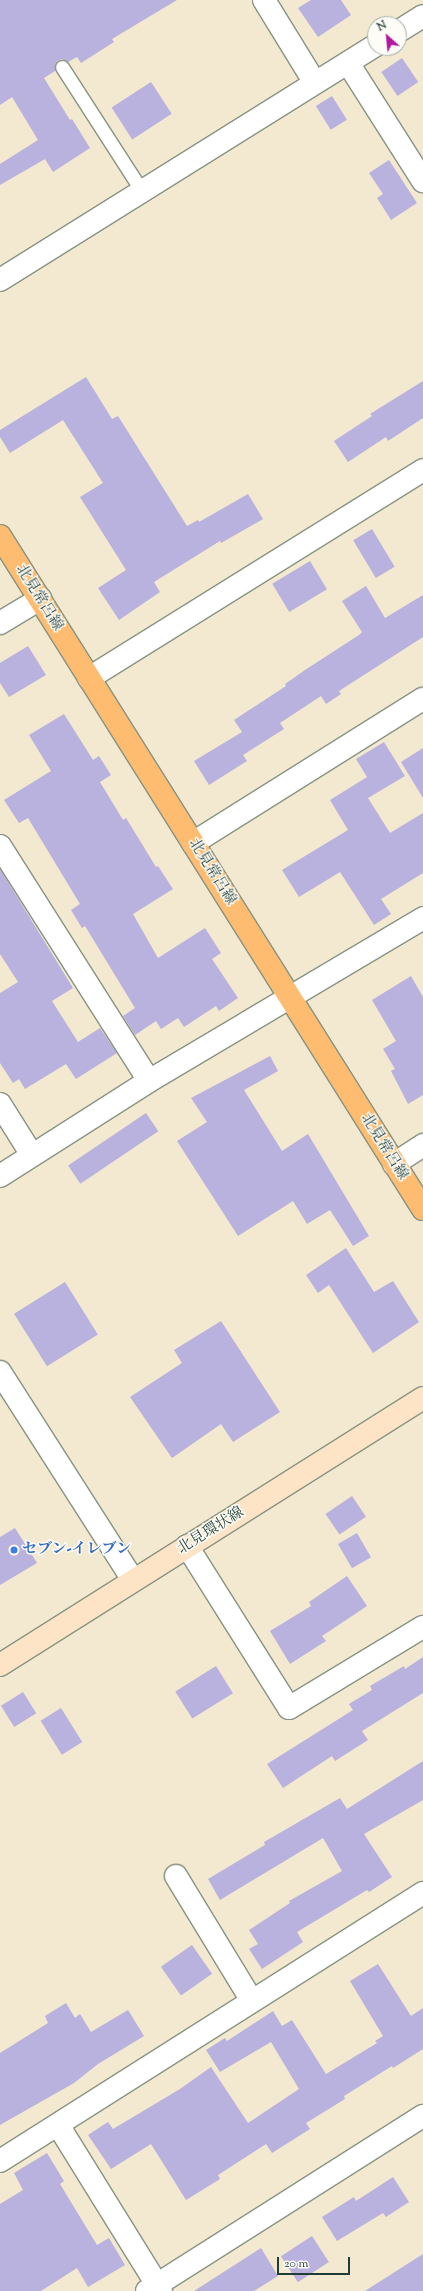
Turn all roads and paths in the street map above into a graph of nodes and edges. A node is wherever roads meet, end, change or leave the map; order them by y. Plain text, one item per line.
1 (264, 0) edge
2 (423, 16) edge
3 (407, 26) edge
4 (367, 51) edge
5 (348, 63) junction
6 (62, 67) dead end
7 (315, 83) junction
8 (423, 181) edge
9 (142, 191) junction
10 (0, 280) edge
11 (423, 470) edge
12 (0, 536) edge
13 (40, 599) junction
14 (0, 624) edge
15 (89, 678) junction
16 (423, 699) edge
17 (193, 843) junction
18 (0, 846) edge
19 (423, 918) edge
20 (291, 998) junction
21 (149, 1081) junction
22 (0, 1104) edge
23 (423, 1145) edge
24 (32, 1155) junction
25 (394, 1164) junction
26 (0, 1176) edge
27 (423, 1209) edge
28 (0, 1372) edge
29 (423, 1398) edge
30 (187, 1546) junction
31 (133, 1580) junction
32 (423, 1626) edge
33 (0, 1665) edge
34 (176, 1876) dead end
35 (423, 1893) edge
36 (252, 2001) junction
37 (423, 2116) edge
38 (58, 2125) junction
39 (0, 2161) edge
40 (155, 2289) edge

1 - 7 street
2 - 3 street
4 - 5 street
5 - 7 street
5 - 8 street
6 - 9 lane
7 - 9 street
9 - 10 street
11 - 15 street
12 - 13 main road, 北見常呂線
13 - 14 street
13 - 15 main road, 北見常呂線
15 - 17 main road, 北見常呂線
16 - 17 street
17 - 20 main road, 北見常呂線
18 - 21 street
19 - 20 street
20 - 21 street
20 - 25 main road, 北見常呂線
21 - 24 street
22 - 24 street
23 - 25 street
24 - 26 street
25 - 27 main road, 北見常呂線
28 - 31 street
29 - 30 main road, 北見環状線
30 - 31 main road, 北見環状線
30 - 32 street
31 - 33 main road, 北見環状線
34 - 36 street
35 - 36 street
36 - 38 street
37 - 40 street
38 - 39 street
38 - 40 street

